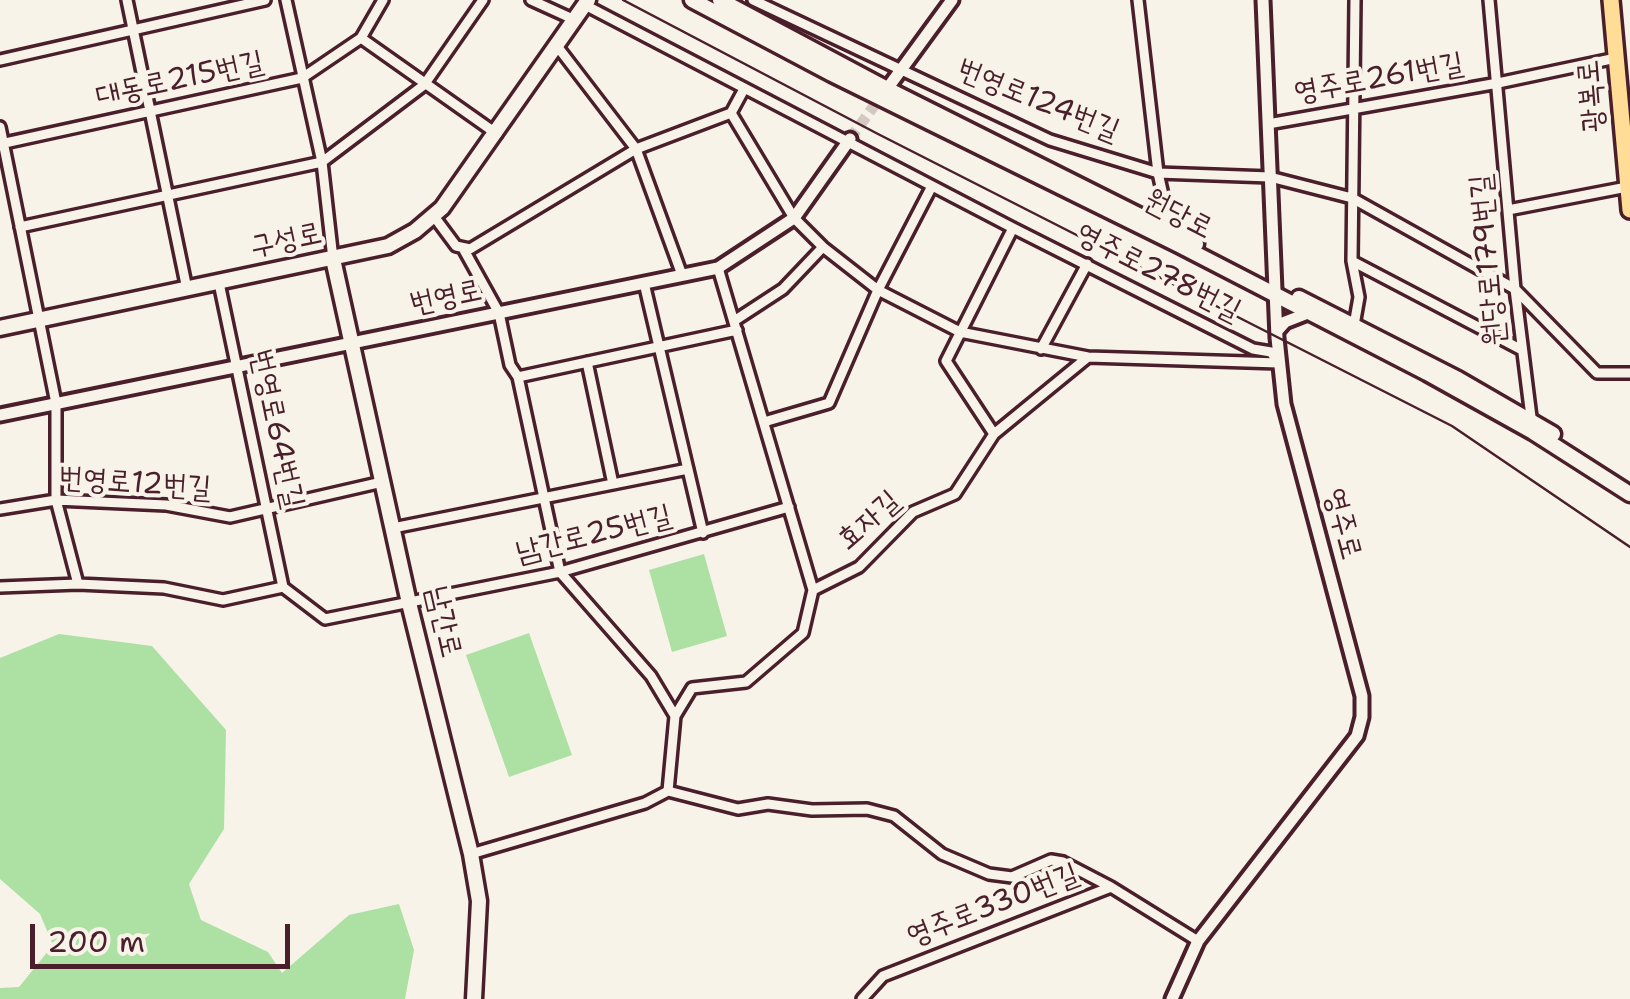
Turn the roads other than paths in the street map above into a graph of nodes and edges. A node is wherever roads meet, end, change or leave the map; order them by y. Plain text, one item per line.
1 (128, 0) edge
2 (264, 0) edge
3 (286, 0) edge
4 (383, 0) edge
5 (483, 0) edge
6 (531, 0) edge
7 (692, 0) edge
8 (720, 0) edge
9 (753, 0) edge
10 (952, 0) edge
11 (1138, 0) edge
12 (1263, 0) edge
13 (1355, 0) edge
14 (1489, 0) edge
15 (1611, 0) edge
16 (586, 3) edge
17 (574, 20) junction
18 (134, 31) junction
19 (360, 38) junction
20 (557, 46) junction
21 (1616, 58) junction
22 (0, 60) edge
23 (902, 70) junction
24 (302, 78) junction
25 (1498, 83) junction
26 (424, 84) junction
27 (744, 89) junction
28 (887, 89) junction
29 (1353, 108) junction
30 (150, 112) junction
31 (731, 113) junction
32 (1268, 124) junction
33 (0, 127) edge
34 (497, 134) junction
35 (849, 140) junction
36 (2, 144) edge
37 (636, 149) junction
38 (322, 162) junction
39 (1158, 173) junction
40 (1270, 177) junction
41 (932, 186) junction
42 (1629, 196) edge
43 (168, 197) junction
44 (1352, 198) junction
45 (1508, 210) junction
46 (1630, 210) edge
47 (433, 216) junction
48 (794, 218) junction
49 (20, 227) junction
50 (1013, 228) junction
51 (1171, 230) junction
52 (823, 247) junction
53 (464, 250) junction
54 (333, 259) junction
55 (1352, 261) junction
56 (1087, 264) junction
57 (718, 268) junction
58 (682, 275) junction
59 (219, 283) junction
60 (644, 283) junction
61 (186, 288) junction
62 (1514, 289) junction
63 (878, 290) junction
64 (1277, 292) junction
65 (499, 313) junction
66 (1308, 313) junction
67 (39, 320) junction
68 (735, 326) junction
69 (0, 328) edge
70 (1353, 330) junction
71 (1277, 331) junction
72 (960, 332) junction
73 (352, 343) junction
74 (659, 346) junction
75 (1041, 349) junction
76 (1522, 350) junction
77 (1088, 357) junction
78 (587, 362) junction
79 (1279, 362) junction
80 (236, 366) junction
81 (1630, 372) edge
82 (518, 377) junction
83 (56, 403) junction
84 (0, 414) edge
85 (764, 422) junction
86 (1532, 425) junction
87 (994, 434) junction
88 (688, 469) junction
89 (382, 482) junction
90 (613, 484) junction
91 (1630, 485) edge
92 (1630, 494) edge
93 (545, 498) junction
94 (56, 500) junction
95 (267, 507) junction
96 (789, 507) junction
97 (0, 509) edge
98 (393, 528) junction
99 (703, 533) junction
100 (560, 572) junction
101 (78, 584) junction
102 (283, 586) junction
103 (0, 587) edge
104 (814, 590) junction
105 (409, 603) junction
106 (675, 716) junction
107 (668, 792) junction
108 (471, 854) junction
109 (1111, 887) junction
110 (1198, 941) junction
111 (474, 999) edge
112 (862, 999) edge
113 (1172, 999) edge

1 - 18 street
2 - 18 street
3 - 24 street
4 - 19 street, 대동로215번길
5 - 26 street
6 - 17 street
7 - 64 main road, 원당로
8 - 28 main road, 원당로
9 - 23 street, 번영로124번길
10 - 23 street
11 - 39 street
12 - 32 street, 영주로
13 - 29 street
14 - 25 street, 원당로179번길
15 - 21 main road, 광복로
16 - 17 main road, 구성로
16 - 27 street, 영주로278번길
17 - 20 main road, 구성로
18 - 22 street
18 - 30 street
19 - 24 street, 대동로215번길
19 - 26 street
20 - 34 main road, 구성로
20 - 37 street
21 - 25 street, 영주로261번길
21 - 42 main road, 광복로
23 - 28 street
23 - 39 street, 번영로124번길
24 - 30 street, 대동로215번길
24 - 38 street
25 - 29 street, 영주로261번길
25 - 45 street, 원당로179번길
26 - 34 street
26 - 38 street
27 - 31 street
27 - 35 street, 영주로278번길
28 - 51 main road, 원당로
29 - 32 street, 영주로261번길
29 - 44 street
30 - 36 street, 대동로215번길
30 - 43 street
31 - 37 street
31 - 48 street
32 - 40 street, 영주로
33 - 36 street
34 - 47 main road, 구성로
35 - 41 street, 영주로278번길
35 - 48 street, 번영로
36 - 49 street
37 - 53 street
37 - 58 street
38 - 43 street
38 - 54 street
39 - 40 street, 번영로124번길
39 - 51 street
40 - 44 street, 번영로124번길
40 - 64 street, 영주로
41 - 50 street, 영주로278번길
41 - 63 street
42 - 45 street
42 - 46 main road, 광복로
43 - 49 street
43 - 61 street
44 - 55 street
44 - 62 street, 번영로124번길
45 - 62 street, 원당로179번길
47 - 53 street
47 - 54 main road, 구성로
48 - 52 street
48 - 57 street, 번영로
49 - 67 street
50 - 56 street, 영주로278번길
50 - 72 street
51 - 64 main road, 원당로
52 - 63 street
52 - 68 street
53 - 65 street
54 - 59 main road, 구성로
54 - 73 main road, 남간로
55 - 70 street
55 - 76 street
56 - 75 street
56 - 79 street, 영주로278번길
57 - 58 street, 번영로
57 - 68 street
58 - 60 street, 번영로
59 - 61 main road, 구성로
59 - 80 street, 번영로64번길
60 - 65 street, 번영로
60 - 74 street
61 - 67 main road, 구성로
62 - 76 street, 원당로179번길
62 - 81 street, 번영로124번길
63 - 72 street
63 - 85 street
64 - 66 main road, 원당로
64 - 70 main road, 원당로
64 - 71 street, 영주로
65 - 73 street, 번영로
65 - 82 street
66 - 70 main road, 원당로
66 - 71 street
67 - 69 main road, 구성로
67 - 83 street
68 - 74 street
68 - 85 street
70 - 86 main road, 원당로
71 - 79 street, 영주로
72 - 75 street
72 - 87 street
73 - 80 street, 번영로
73 - 89 main road, 남간로
74 - 78 street
74 - 88 street
75 - 77 street
76 - 86 street, 원당로179번길
77 - 79 street
77 - 87 street, 효자길
78 - 82 street
78 - 90 street
79 - 110 street, 영주로
80 - 83 street, 번영로
80 - 95 street, 번영로64번길
82 - 93 street
83 - 84 street, 번영로
83 - 94 street
85 - 96 street
86 - 91 main road, 원당로
86 - 92 main road, 원당로
87 - 104 street, 효자길
88 - 90 street
88 - 99 street
89 - 95 street, 번영로12번길
89 - 98 main road, 남간로
90 - 93 street
93 - 98 street
93 - 100 street
94 - 95 street, 번영로12번길
94 - 97 street, 번영로12번길
94 - 101 street
95 - 102 street, 번영로64번길
96 - 99 street, 남간로25번길
96 - 104 street
98 - 105 main road, 남간로
99 - 100 street, 남간로25번길
100 - 105 street, 남간로25번길
100 - 106 street
101 - 102 street
101 - 103 street
102 - 105 street
104 - 106 street
105 - 108 main road, 남간로
106 - 107 street
107 - 108 street
107 - 109 street
108 - 111 main road, 남간로
109 - 110 street, 영주로330번길
109 - 112 street, 영주로330번길
110 - 113 street, 영주로

